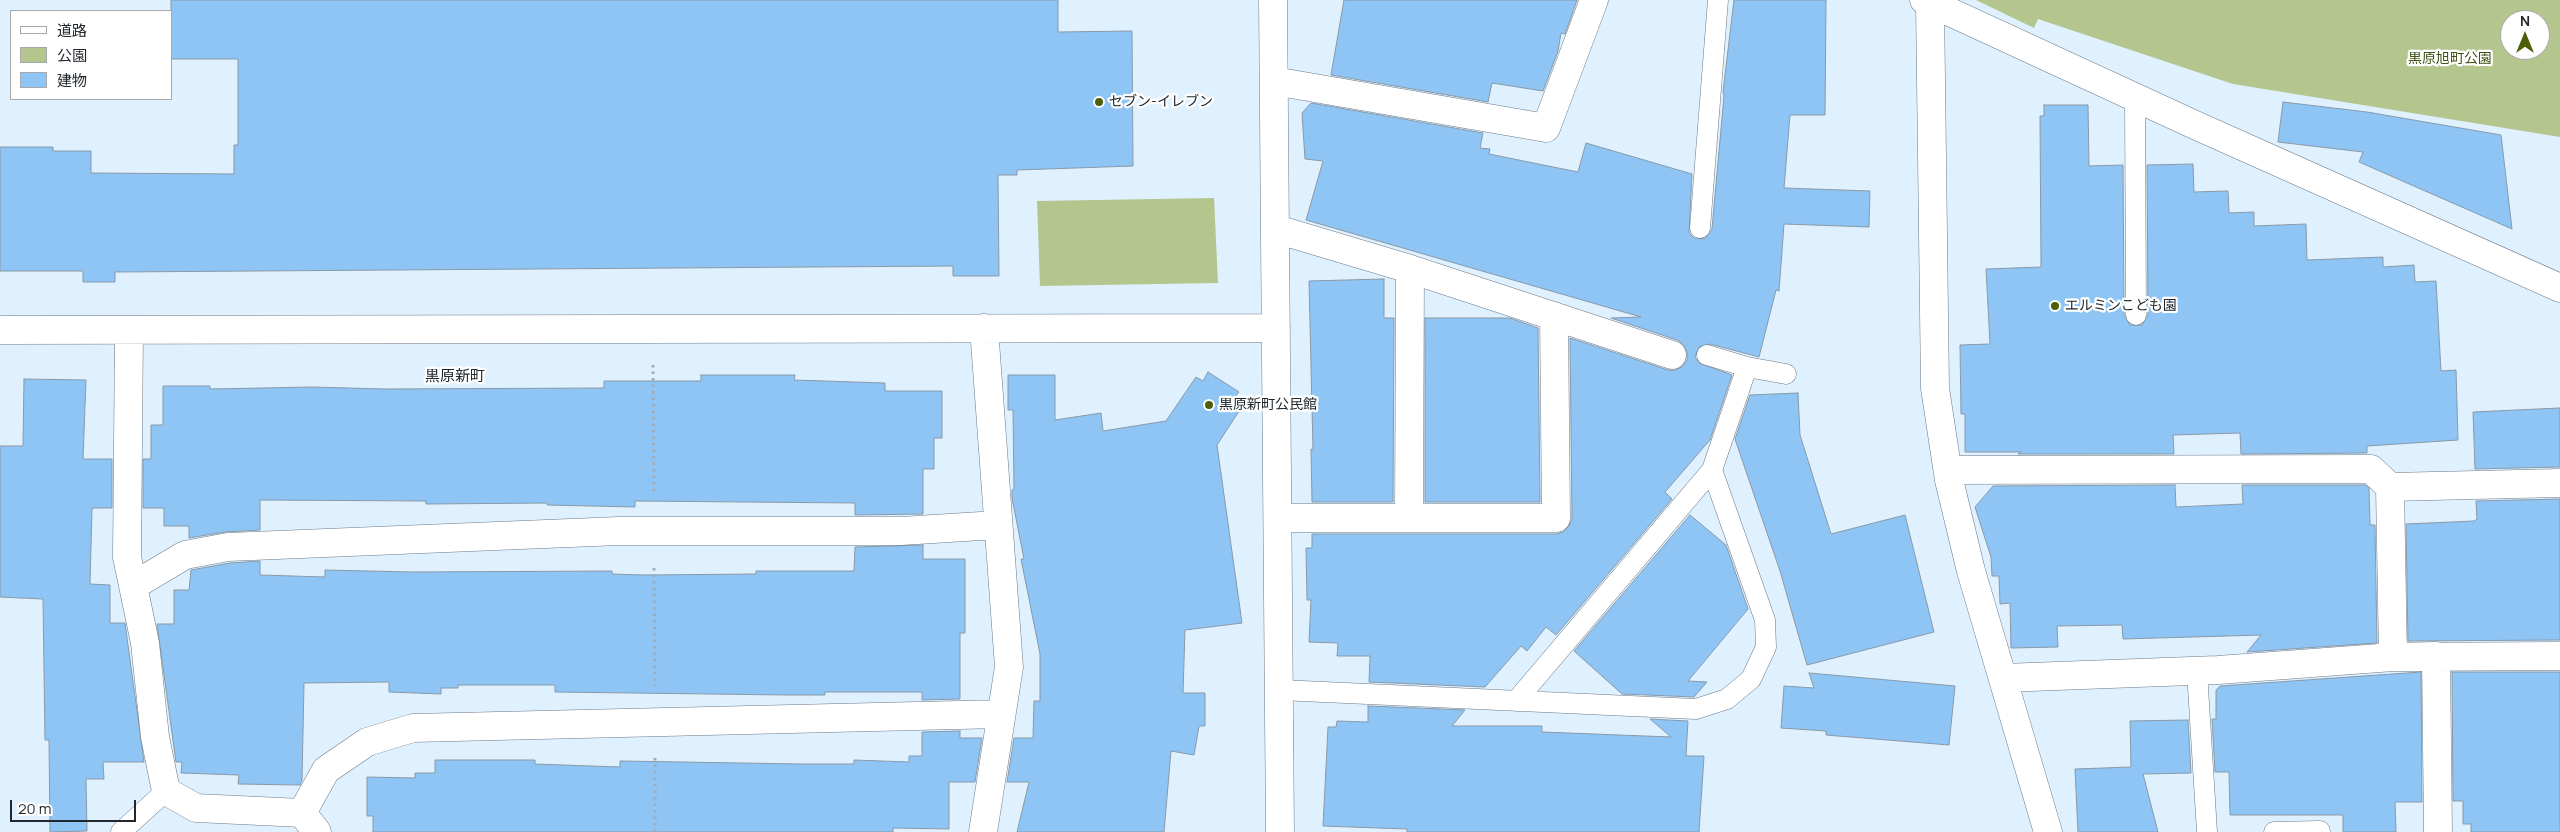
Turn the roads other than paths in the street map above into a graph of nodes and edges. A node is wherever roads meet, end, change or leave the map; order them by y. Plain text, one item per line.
1 (1273, 0) edge
2 (1594, 0) edge
3 (1718, 0) edge
4 (1927, 2) edge
5 (1274, 81) junction
6 (2135, 98) junction
7 (1700, 228) dead end
8 (1276, 229) junction
9 (1410, 269) junction
10 (2560, 288) edge
11 (2136, 315) dead end
12 (1554, 316) junction
13 (984, 328) junction
14 (1276, 328) junction
15 (0, 330) edge
16 (129, 330) junction
17 (1672, 355) dead end
18 (1707, 355) dead end
19 (1747, 367) junction
20 (1786, 374) dead end
21 (1712, 470) junction
22 (1948, 470) junction
23 (2560, 483) edge
24 (2390, 487) junction
25 (1278, 518) junction
26 (1409, 518) junction
27 (997, 525) junction
28 (133, 586) junction
29 (2436, 656) junction
30 (2560, 656) edge
31 (2393, 657) junction
32 (2197, 671) junction
33 (2003, 678) junction
34 (1280, 690) junction
35 (1516, 701) junction
36 (1001, 714) junction
37 (166, 792) junction
38 (310, 822) edge
39 (2320, 831) edge
40 (121, 832) edge
41 (983, 832) edge
42 (1280, 832) edge
43 (2048, 832) edge
44 (2207, 832) edge
45 (2274, 832) edge
46 (2438, 832) edge

1 - 5 street
2 - 5 street
3 - 7 lane
4 - 6 street
4 - 22 street
5 - 8 street
6 - 10 street
6 - 11 lane
8 - 9 street
8 - 14 street
9 - 12 street
9 - 26 street
12 - 17 street
12 - 26 street
13 - 14 street
13 - 16 street
13 - 27 street
14 - 25 street
15 - 16 street
16 - 28 street
18 - 19 lane
19 - 20 lane
19 - 21 lane
21 - 35 lane
21 - 35 lane
22 - 24 street
22 - 33 street
23 - 24 street
24 - 31 street
25 - 26 street
25 - 34 street
27 - 28 street
27 - 36 street
28 - 37 street
29 - 30 street
29 - 31 street
29 - 46 street
31 - 32 street
32 - 33 street
32 - 44 lane
33 - 43 street
34 - 35 lane
34 - 42 street
36 - 38 street
36 - 41 street
37 - 38 street
37 - 40 lane
39 - 45 lane

